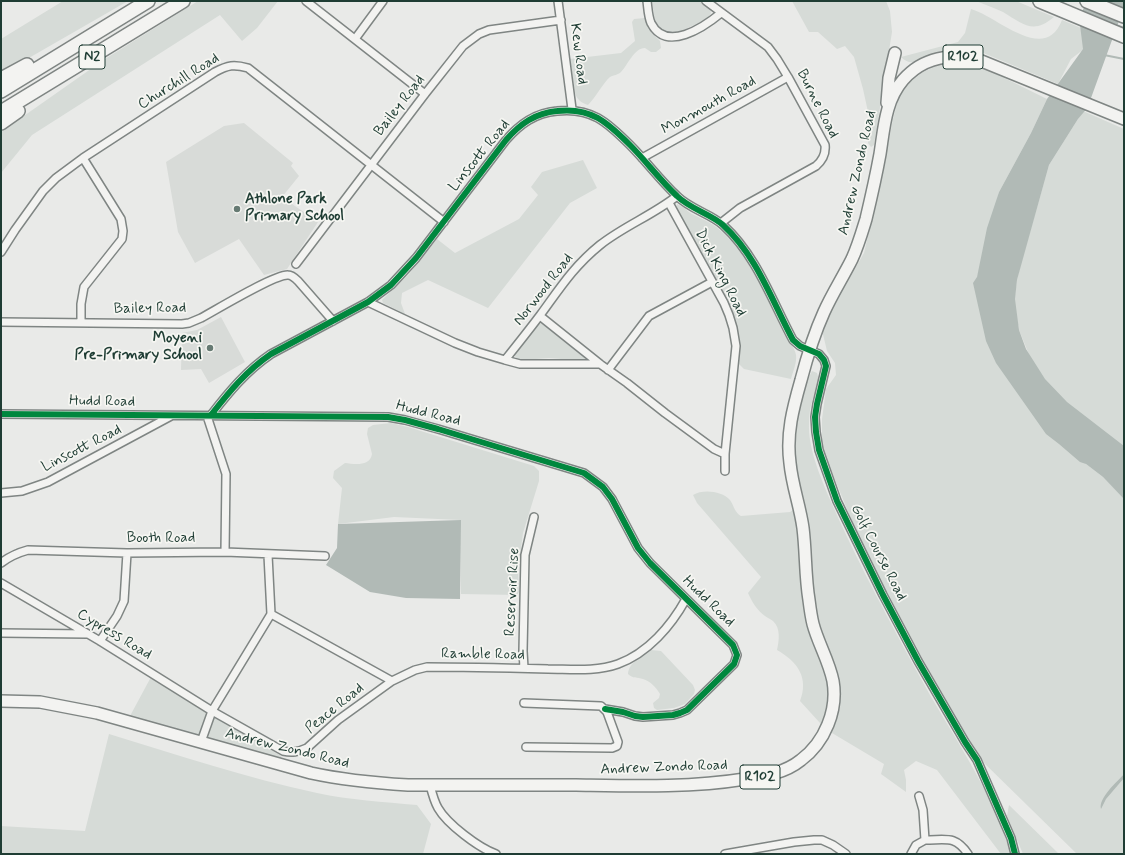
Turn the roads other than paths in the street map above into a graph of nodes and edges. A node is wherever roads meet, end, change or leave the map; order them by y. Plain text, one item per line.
1 (148, 1) edge
2 (183, 1) edge
3 (306, 1) edge
4 (383, 1) edge
5 (558, 1) edge
6 (647, 1) edge
7 (706, 1) edge
8 (1040, 1) edge
9 (1087, 1) edge
10 (721, 13) junction
11 (1124, 16) edge
12 (561, 20) junction
13 (99, 31) junction
14 (1124, 36) edge
15 (355, 39) junction
16 (894, 53) dead end
17 (90, 58) junction
18 (788, 77) junction
19 (1, 79) edge
20 (1, 91) edge
21 (425, 94) junction
22 (888, 109) junction
23 (572, 110) junction
24 (1, 112) edge
25 (1124, 120) edge
26 (1, 123) edge
27 (83, 158) junction
28 (642, 158) junction
29 (371, 165) junction
30 (677, 196) junction
31 (669, 203) junction
32 (444, 222) junction
33 (721, 223) junction
34 (1, 252) edge
35 (296, 264) dead end
36 (712, 282) junction
37 (368, 302) junction
38 (540, 316) junction
39 (333, 321) junction
40 (1, 322) edge
41 (81, 323) junction
42 (809, 350) junction
43 (505, 360) junction
44 (600, 364) junction
45 (608, 370) junction
46 (1, 414) edge
47 (171, 416) junction
48 (209, 416) junction
49 (725, 454) junction
50 (725, 471) dead end
51 (1, 493) edge
52 (534, 517) dead end
53 (225, 552) junction
54 (127, 553) junction
55 (268, 555) junction
56 (325, 556) dead end
57 (1, 564) edge
58 (1, 583) edge
59 (686, 599) junction
60 (271, 614) junction
61 (1, 633) edge
62 (88, 634) junction
63 (100, 641) junction
64 (524, 668) junction
65 (392, 681) junction
66 (1, 700) edge
67 (524, 703) dead end
68 (605, 709) junction
69 (212, 711) junction
70 (202, 742) junction
71 (526, 748) dead end
72 (293, 753) joint
73 (430, 785) junction
74 (919, 796) dead end
75 (925, 840) junction
76 (496, 854) edge
77 (725, 854) edge
78 (846, 854) edge
79 (911, 854) edge
80 (968, 854) edge
81 (1015, 854) edge

1 - 13 highway, N2
2 - 17 highway, N2
3 - 15 street
4 - 15 street
5 - 12 street, Kew Road
6 - 10 street
7 - 10 street, Burne Road
8 - 14 highway
9 - 11 highway
10 - 18 street, Burne Road
12 - 21 street, Bailey Road
12 - 23 street, Kew Road
13 - 19 highway
13 - 20 highway, N2
15 - 21 street
16 - 22 main road
17 - 24 highway, N2
17 - 26 highway
18 - 28 street, Monmouth Road
18 - 33 street, Burne Road
21 - 29 street, Bailey Road
22 - 25 main road, Andrew Zondo Road / R102
22 - 42 main road, Andrew Zondo Road / R102
23 - 28 street, Linscott Road
23 - 32 street, Linscott Road
27 - 29 street, Churchill Road
27 - 34 street, Churchill Road
27 - 41 street
28 - 30 street, Linscott Road
29 - 32 street, Churchill Road
29 - 35 street, Bailey Road
30 - 31 street, Norwood Road
30 - 33 street, Linscott Road
31 - 36 street, Dick King Road
31 - 38 street, Norwood Road
32 - 37 street, Linscott Road
33 - 42 street, Linscott Road
36 - 45 street
36 - 49 street, Dick King Road
37 - 39 street, Linscott Road
37 - 43 street
38 - 43 street, Norwood Road
38 - 44 street
39 - 41 street, Bailey Road
39 - 48 street, Linscott Road
40 - 41 street, Bailey Road
42 - 73 main road, Andrew Zondo Road / R102
42 - 81 street, Golf Course Road
43 - 44 street
44 - 45 street
45 - 49 street
46 - 47 street, Hudd Road
47 - 48 street, Hudd Road
47 - 51 street, Linscott Road
48 - 53 street
48 - 59 street, Hudd Road
49 - 50 street, Dick King Road
52 - 64 street, Reservoir Rise
53 - 54 street, Booth Road
53 - 55 street, Booth Road
54 - 57 street, Booth Road
54 - 63 street
55 - 56 street, Booth Road
55 - 60 street
58 - 62 street, Cypress Road
59 - 64 street, Ramble Road
59 - 68 street, Hudd Road
60 - 65 street
60 - 69 street
61 - 62 street
62 - 63 street, Cypress Road
63 - 69 street, Cypress Road
64 - 65 street, Ramble Road
65 - 72 street, Peace Road
66 - 70 main road, Andrew Zondo Road / R102
67 - 68 street
68 - 71 street
69 - 70 street
69 - 72 street, Cypress Road
70 - 73 main road, Andrew Zondo Road / R102
73 - 76 street
74 - 75 street
75 - 79 street
75 - 80 street
77 - 78 street

